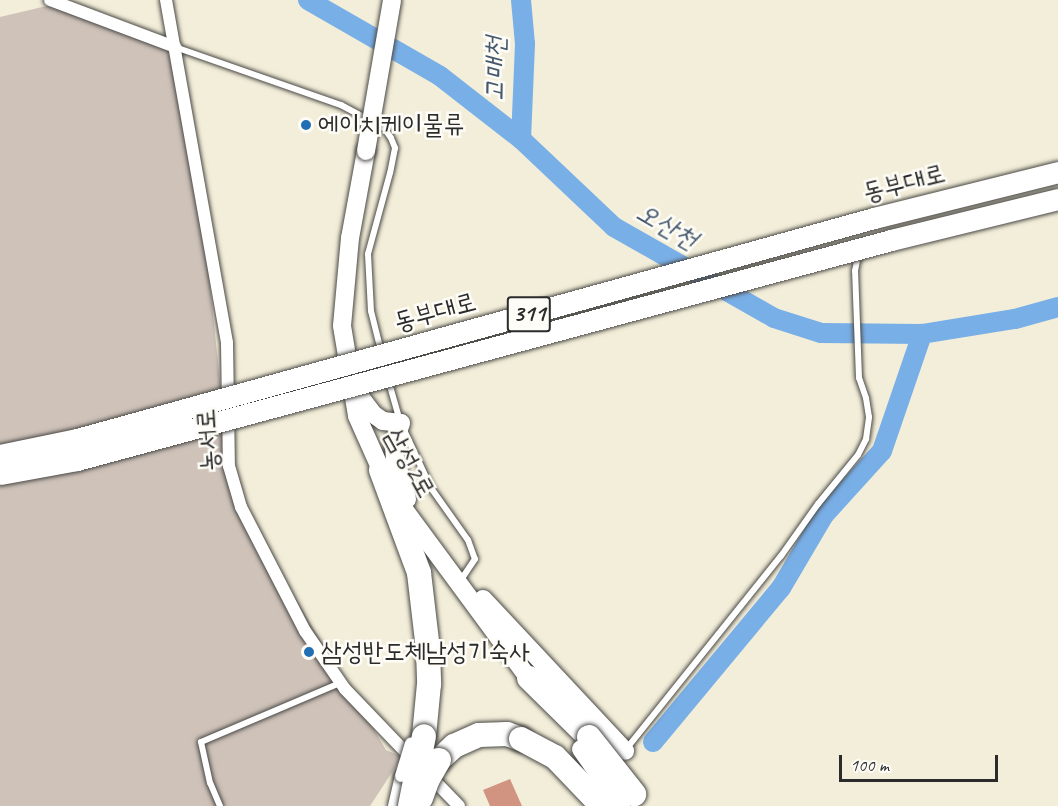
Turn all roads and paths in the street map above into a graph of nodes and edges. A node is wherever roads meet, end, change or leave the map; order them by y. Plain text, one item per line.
1 (50, 0) edge
2 (166, 0) edge
3 (392, 0) edge
4 (173, 41) junction
5 (1058, 172) edge
6 (1058, 199) edge
7 (867, 207) dead end
8 (863, 229) dead end
9 (861, 239) dead end
10 (350, 381) junction
11 (401, 423) junction
12 (0, 455) edge
13 (381, 470) junction
14 (0, 474) edge
15 (422, 533) junction
16 (463, 577) junction
17 (529, 678) joint
18 (340, 682) junction
19 (417, 739) junction
20 (625, 751) joint
21 (633, 802) edge
22 (220, 806) edge
23 (394, 806) edge
24 (410, 806) edge
25 (420, 806) edge
26 (459, 806) edge
27 (602, 806) edge

1 - 4 street
2 - 4 street, 농서로
3 - 10 main road, 삼성2로, bridge
4 - 11 lane
4 - 18 street, 농서로
5 - 12 highway, 동부대로 / 311, bridge
6 - 14 highway, 동부대로 / 311, bridge
7 - 8 lane
9 - 20 lane
10 - 11 main road
10 - 13 main road, 삼성2로
11 - 15 main road
11 - 16 lane
13 - 15 main road, 삼성2로
13 - 19 highway
15 - 16 main road
15 - 17 main road, 삼성2로
16 - 20 main road
17 - 21 highway, bridge
18 - 22 lane
18 - 26 street, 농서로
19 - 23 street, bridge
19 - 24 highway, bridge
25 - 27 highway, bridge

